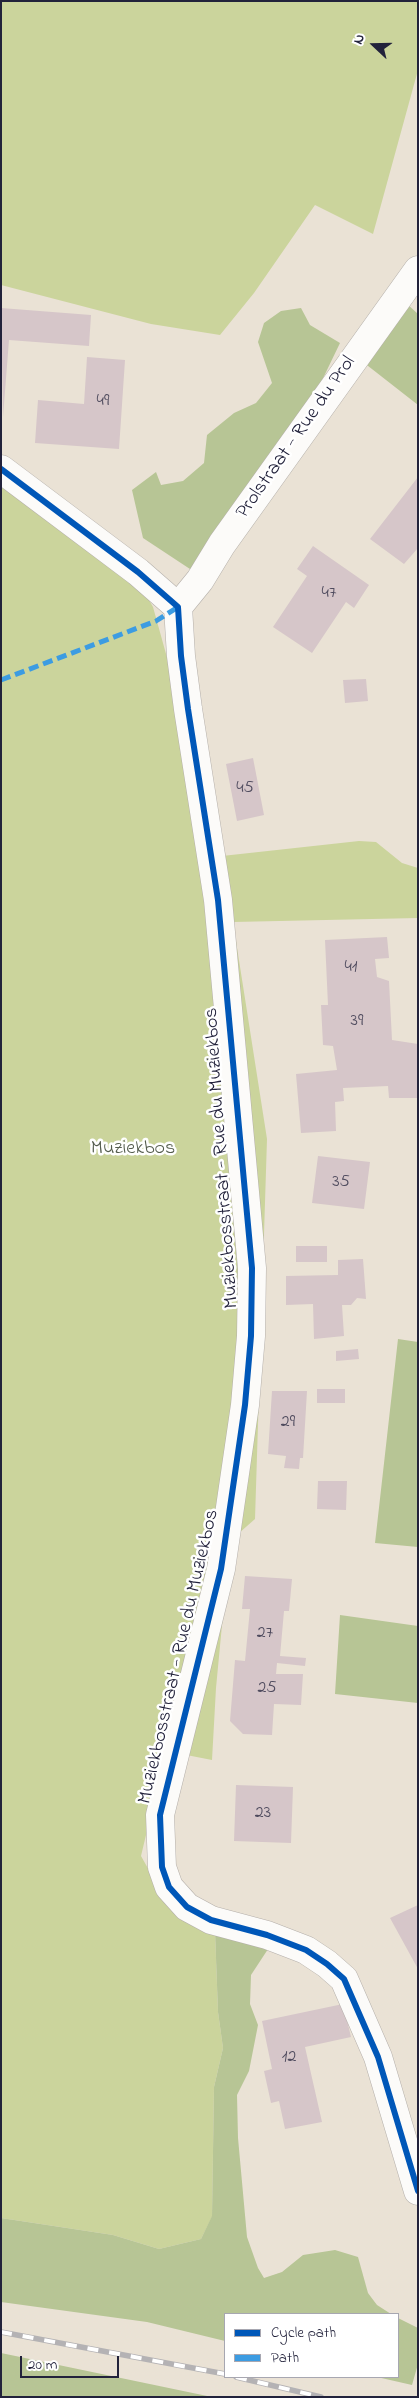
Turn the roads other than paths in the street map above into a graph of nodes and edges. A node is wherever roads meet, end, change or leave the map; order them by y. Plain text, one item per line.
1 (418, 270) edge
2 (1, 469) edge
3 (178, 607) junction
4 (418, 2190) edge

1 - 3 street, Prolstraat - Rue du Prol
2 - 3 street
3 - 4 street, Muziekbosstraat - Rue du Muziekbos

